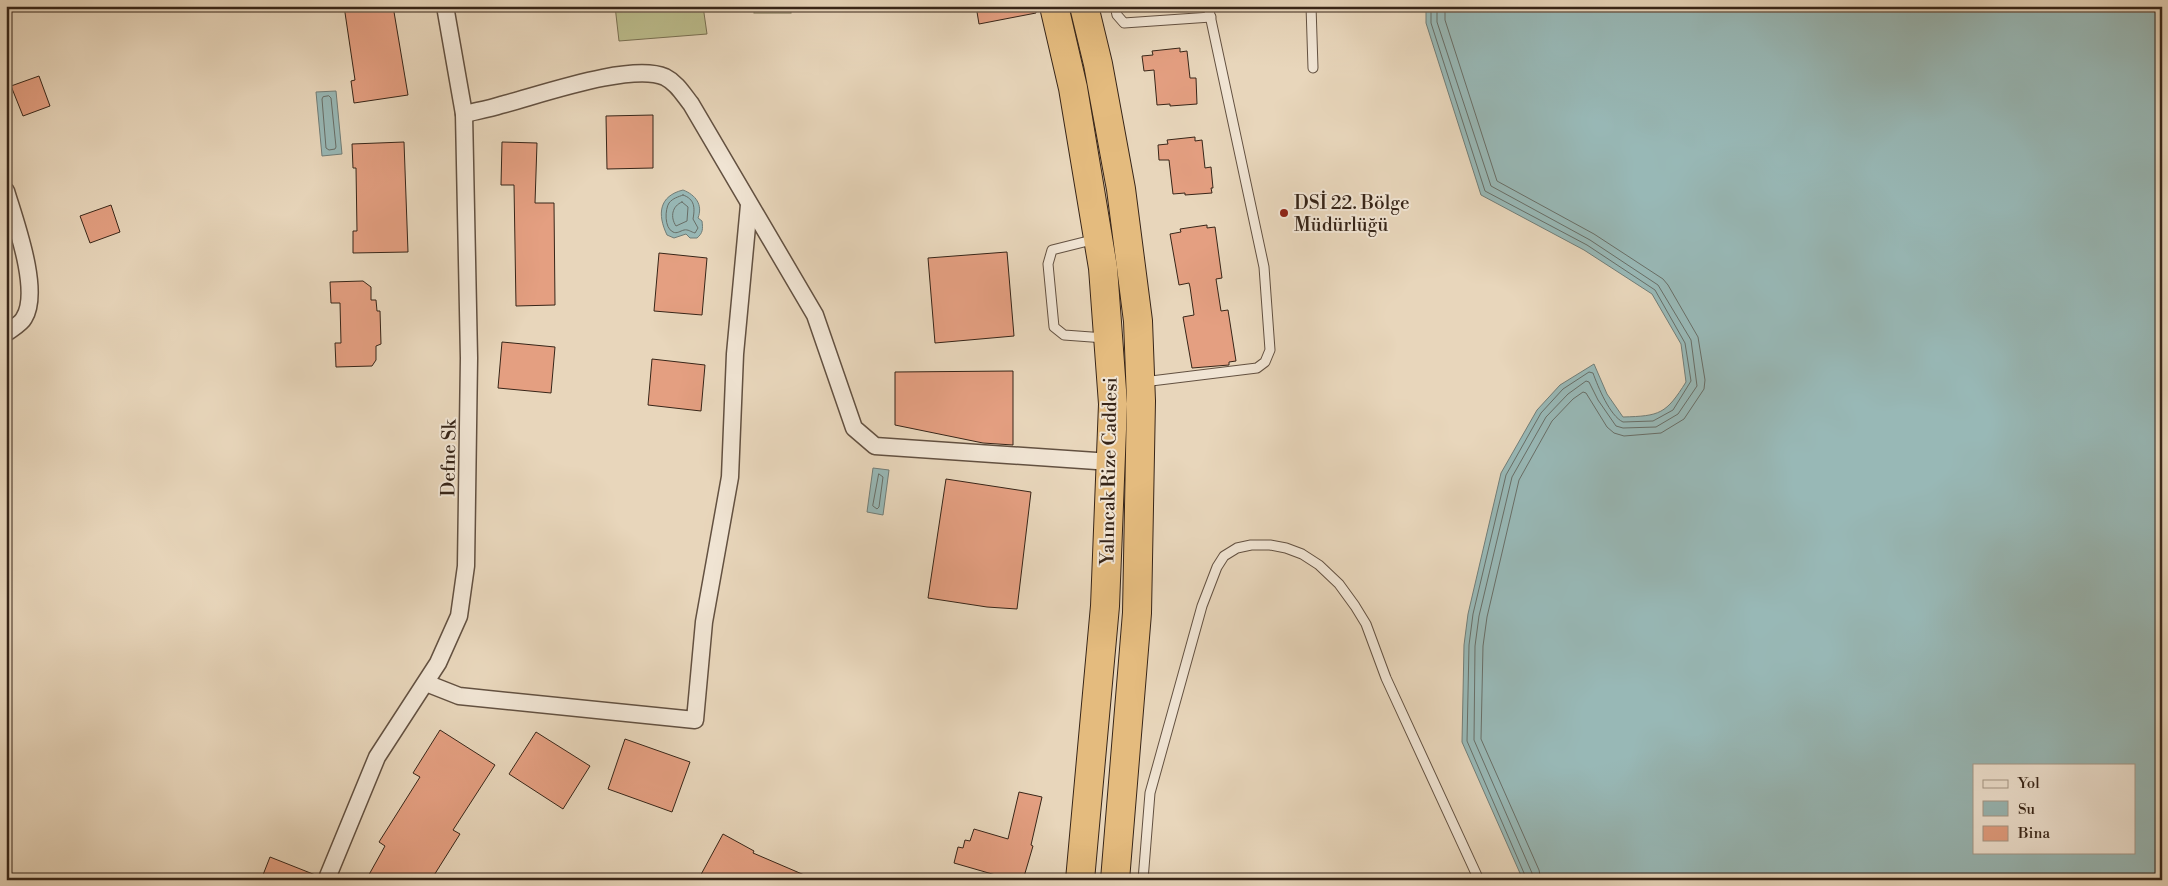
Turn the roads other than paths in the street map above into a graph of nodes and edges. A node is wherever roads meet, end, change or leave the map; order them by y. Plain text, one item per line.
1 (445, 6) edge
2 (1054, 6) edge
3 (1084, 6) edge
4 (1115, 6) edge
5 (1208, 6) edge
6 (1311, 6) edge
7 (1211, 17) junction
8 (1313, 68) dead end
9 (464, 114) junction
10 (6, 191) edge
11 (749, 205) junction
12 (1098, 238) junction
13 (6, 333) edge
14 (1108, 338) junction
15 (1140, 383) junction
16 (1111, 462) junction
17 (426, 683) junction
18 (327, 878) edge
19 (1080, 880) edge
20 (1115, 880) edge
21 (1143, 880) edge
22 (1479, 880) edge

1 - 9 street, Defne Sk
2 - 12 highway, Yalıncak Rize Caddesi
3 - 15 highway, Yalıncak Rize Caddesi
4 - 7 lane
5 - 7 lane
6 - 8 lane
7 - 15 lane
9 - 11 street
9 - 17 street, Defne Sk
10 - 13 street
11 - 16 street
11 - 17 street
12 - 14 highway, Yalıncak Rize Caddesi
12 - 14 lane
14 - 16 highway, Yalıncak Rize Caddesi
15 - 20 highway, Yalıncak Rize Caddesi
16 - 19 highway, Yalıncak Rize Caddesi
17 - 18 street, Defne Sk
21 - 22 lane

